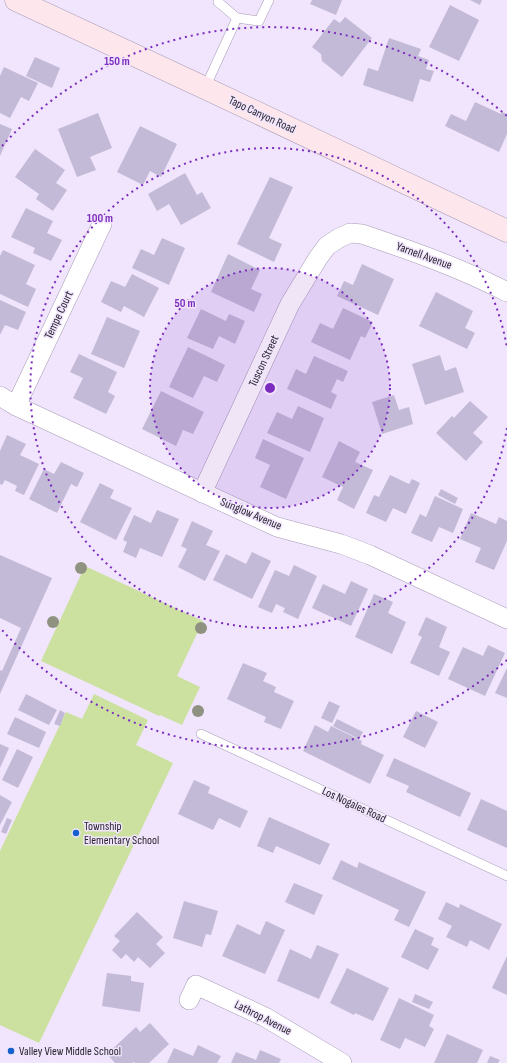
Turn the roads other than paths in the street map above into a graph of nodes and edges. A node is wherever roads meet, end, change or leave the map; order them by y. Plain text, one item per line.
1 (16, 0) edge
2 (219, 0) edge
3 (269, 0) edge
4 (236, 18) junction
5 (205, 88) junction
6 (102, 224) dead end
7 (507, 231) edge
8 (339, 238) joint
9 (507, 292) edge
10 (0, 396) edge
11 (16, 406) junction
12 (202, 493) junction
13 (507, 619) edge
14 (201, 734) dead end
15 (507, 876) edge
16 (189, 1000) dead end
17 (342, 1063) edge

1 - 5 main road, Tapo Canyon Road
2 - 4 lane
3 - 4 lane
4 - 5 lane
5 - 7 main road, Tapo Canyon Road
6 - 11 street, Tempe Court
8 - 9 street, Yarnell Avenue
8 - 12 street, Tuscon Street
10 - 11 street, Sunglow Avenue
11 - 12 street, Sunglow Avenue
12 - 13 street, Sunglow Avenue
14 - 15 lane, Los Nogales Road
16 - 17 street, Lathrop Avenue

